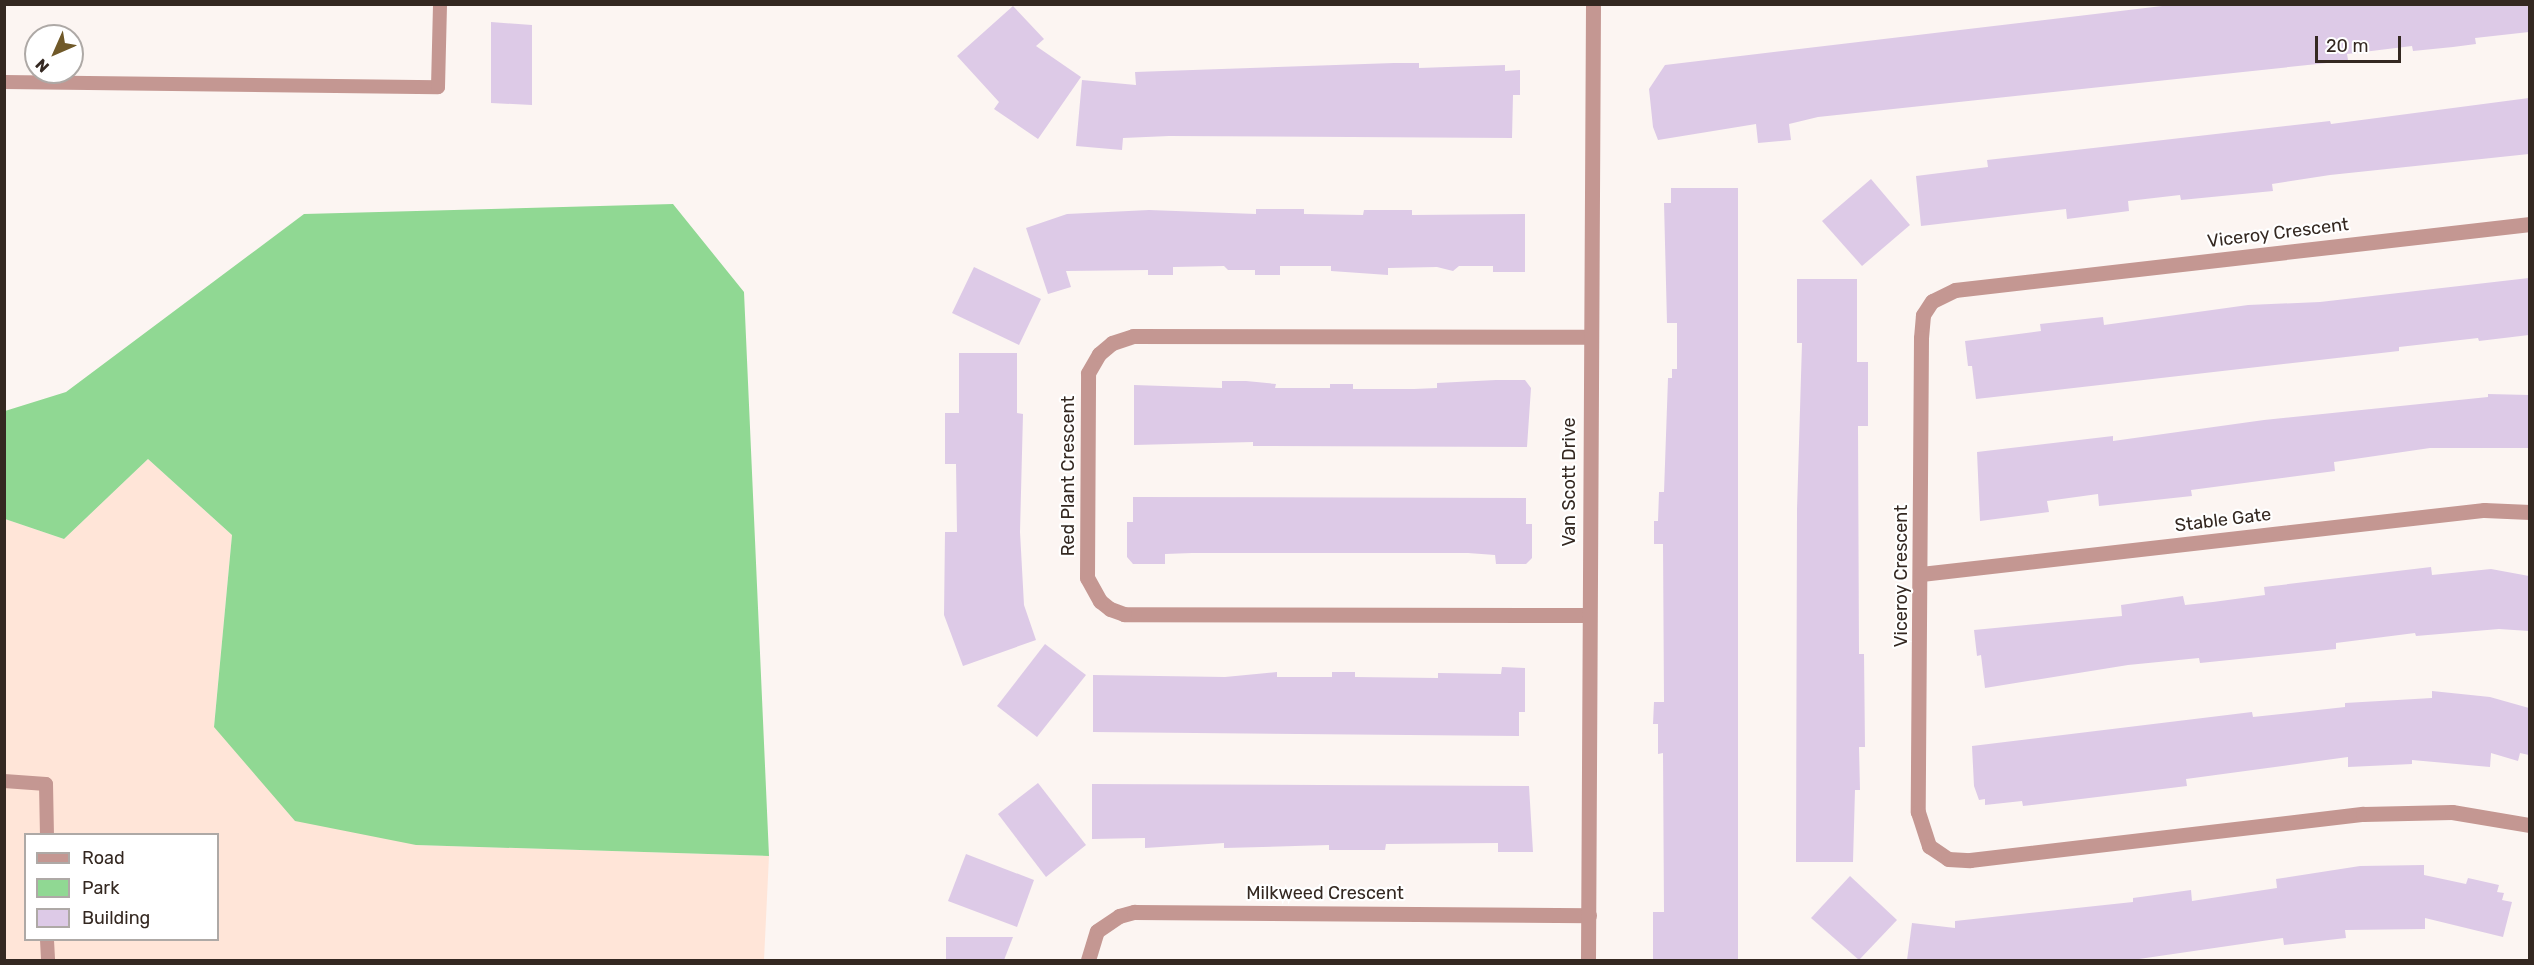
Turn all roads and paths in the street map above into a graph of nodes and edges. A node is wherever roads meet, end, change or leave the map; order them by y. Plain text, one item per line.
1 (440, 4) edge
2 (1593, 4) edge
3 (4, 82) edge
4 (2529, 224) edge
5 (1590, 337) junction
6 (2529, 512) edge
7 (1921, 574) junction
8 (1589, 615) junction
9 (4, 781) edge
10 (2529, 825) edge
11 (46, 833) edge
12 (1589, 915) junction
13 (47, 941) edge
14 (48, 960) edge
15 (1088, 960) edge
16 (1588, 960) edge

1 - 3 lane
2 - 5 street, Van Scott Drive
4 - 7 street, Viceroy Crescent
5 - 8 street, Van Scott Drive
5 - 8 street, Red Plant Crescent
6 - 7 street, Stable Gate
7 - 10 street, Viceroy Crescent
8 - 12 street, Van Scott Drive
9 - 11 lane
12 - 15 street, Milkweed Crescent
12 - 16 street, Van Scott Drive
13 - 14 lane

